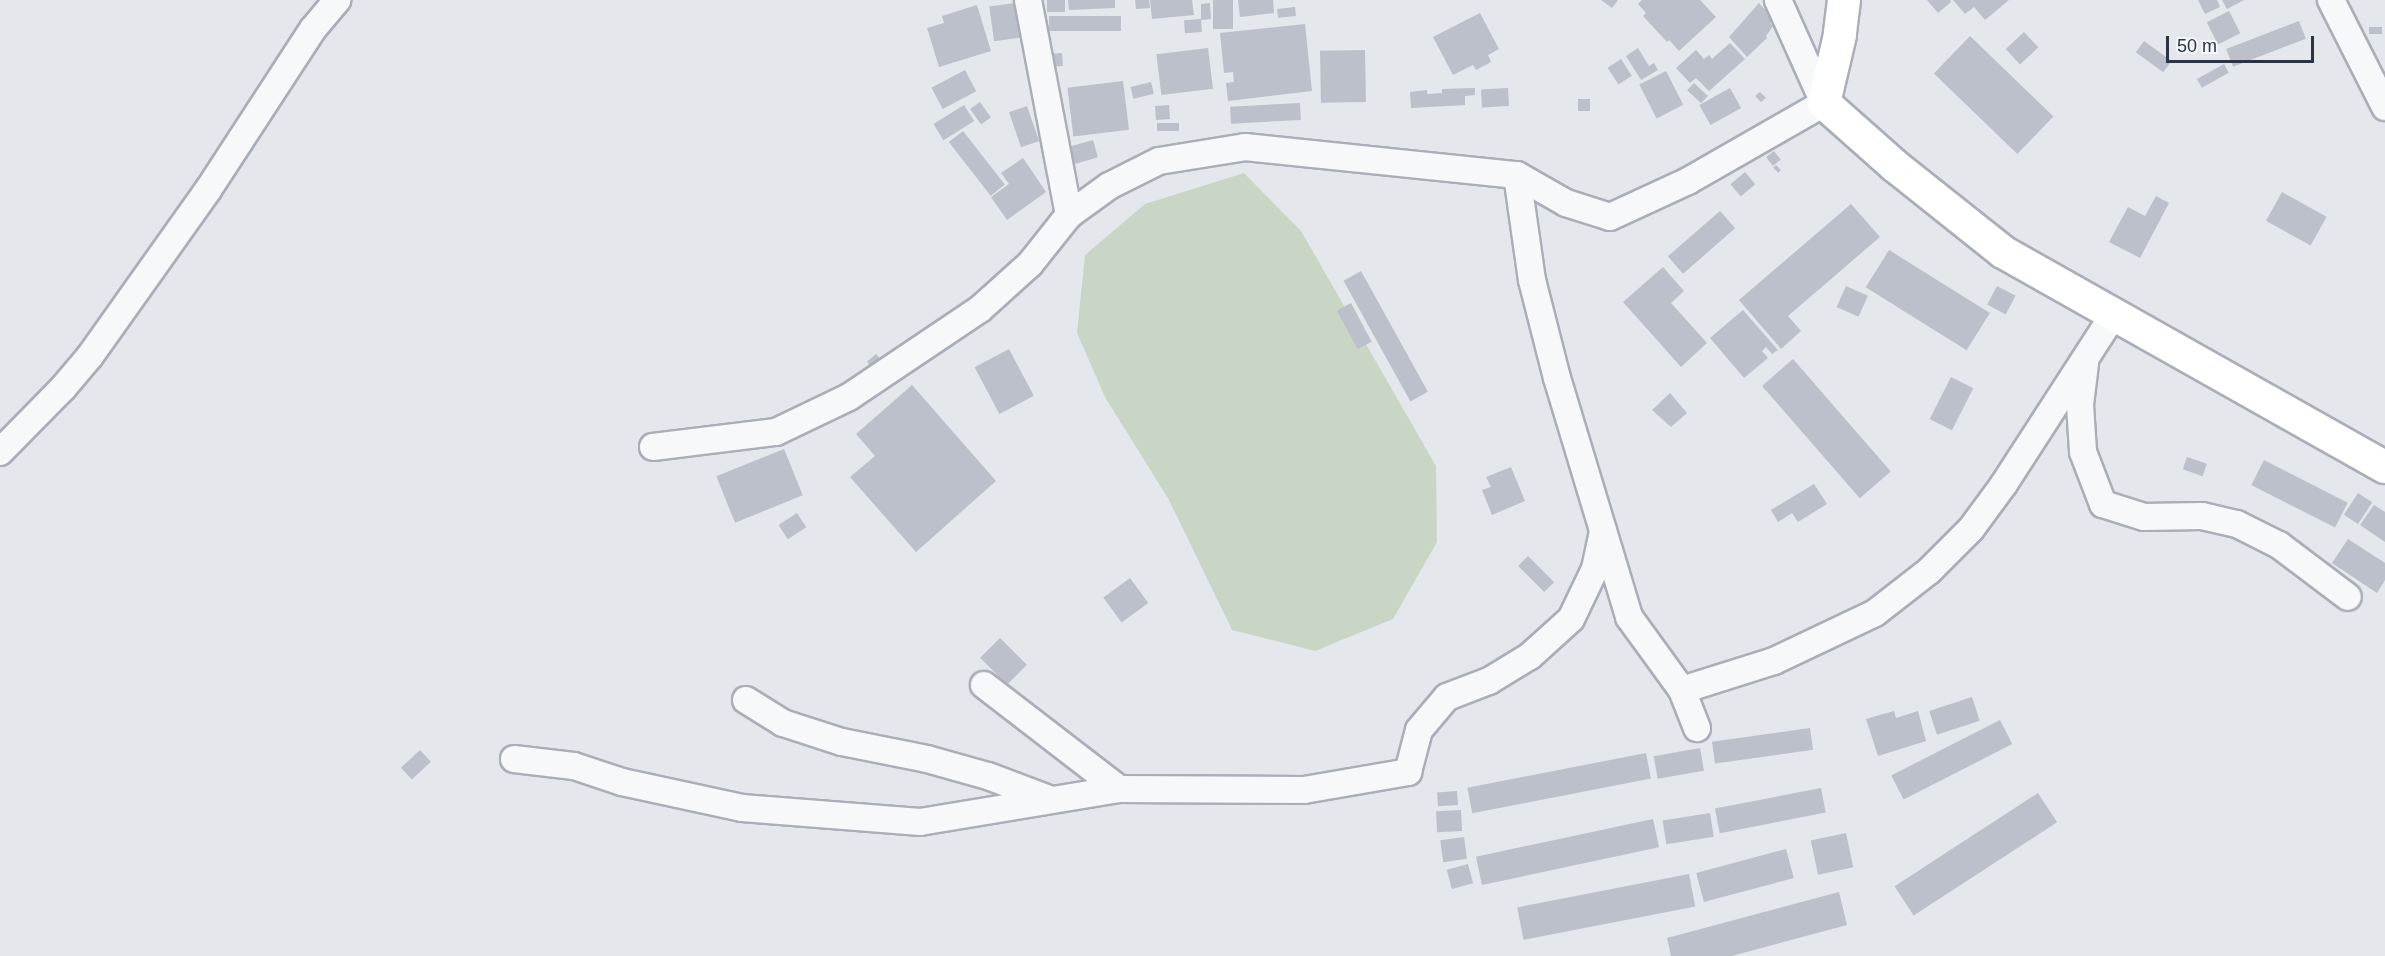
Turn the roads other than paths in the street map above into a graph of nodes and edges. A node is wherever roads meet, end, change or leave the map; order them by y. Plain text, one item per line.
1 (337, 0) edge
2 (1028, 0) edge
3 (1778, 0) edge
4 (1844, 0) edge
5 (2331, 0) edge
6 (1824, 103) junction
7 (2385, 106) edge
8 (1517, 175) junction
9 (1069, 215) junction
10 (2114, 314) junction
11 (2086, 357) junction
12 (653, 447) dead end
13 (0, 452) edge
14 (2385, 467) edge
15 (1603, 531) junction
16 (2348, 597) dead end
17 (984, 686) dead end
18 (1682, 690) junction
19 (746, 700) dead end
20 (1697, 728) dead end
21 (514, 759) dead end
22 (1119, 789) junction
23 (1050, 799) junction

1 - 13 street
2 - 9 street
3 - 6 street
4 - 6 main road
5 - 7 street
6 - 8 street
6 - 10 main road
8 - 9 street
8 - 15 street
9 - 12 street
10 - 11 street
10 - 14 main road
11 - 16 street
11 - 18 street
15 - 18 street
15 - 22 street
17 - 22 street
18 - 20 street
19 - 23 street
21 - 23 street
22 - 23 street

